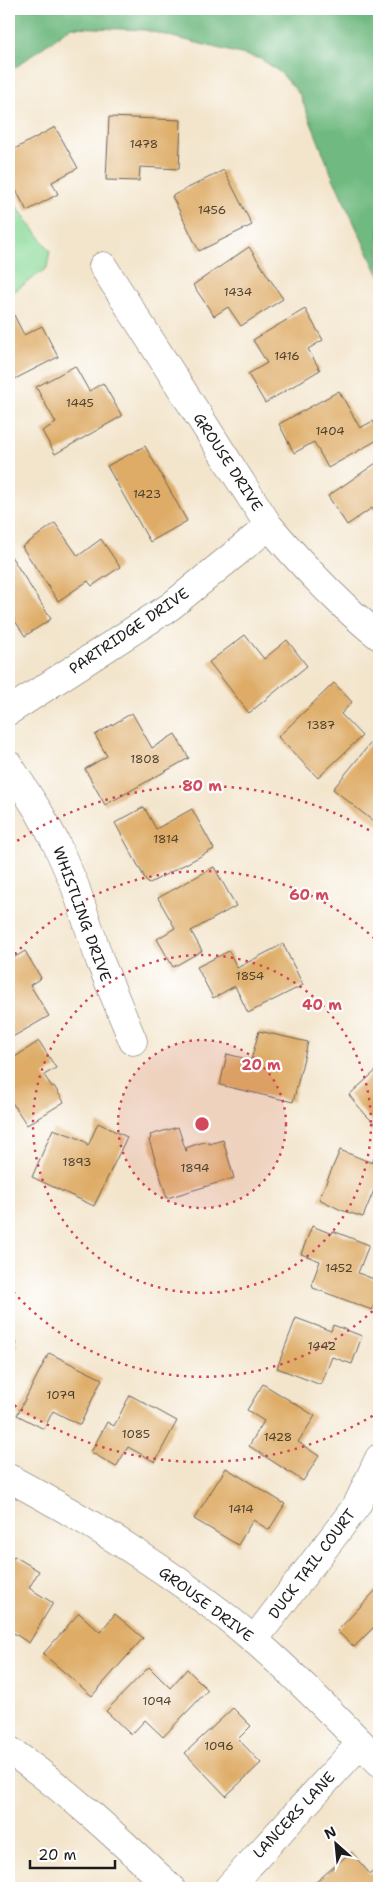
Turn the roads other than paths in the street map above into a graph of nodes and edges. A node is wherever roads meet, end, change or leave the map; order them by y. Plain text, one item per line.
1 (103, 266) dead end
2 (269, 526) junction
3 (379, 636) edge
4 (9, 711) edge
5 (9, 765) edge
6 (133, 1041) dead end
7 (379, 1458) edge
8 (9, 1478) edge
9 (254, 1640) junction
10 (9, 1750) edge
11 (370, 1752) edge
12 (170, 1888) edge
13 (228, 1888) edge

1 - 2 street, GROUSE DRIVE
2 - 3 street, GROUSE DRIVE
2 - 4 street, PARTRIDGE DRIVE
5 - 6 street, WHISTLING DRIVE
7 - 9 street, DUCK TAIL COURT
8 - 9 street, GROUSE DRIVE
9 - 11 street, GROUSE DRIVE
10 - 12 street
11 - 13 street, LANCERS LANE

